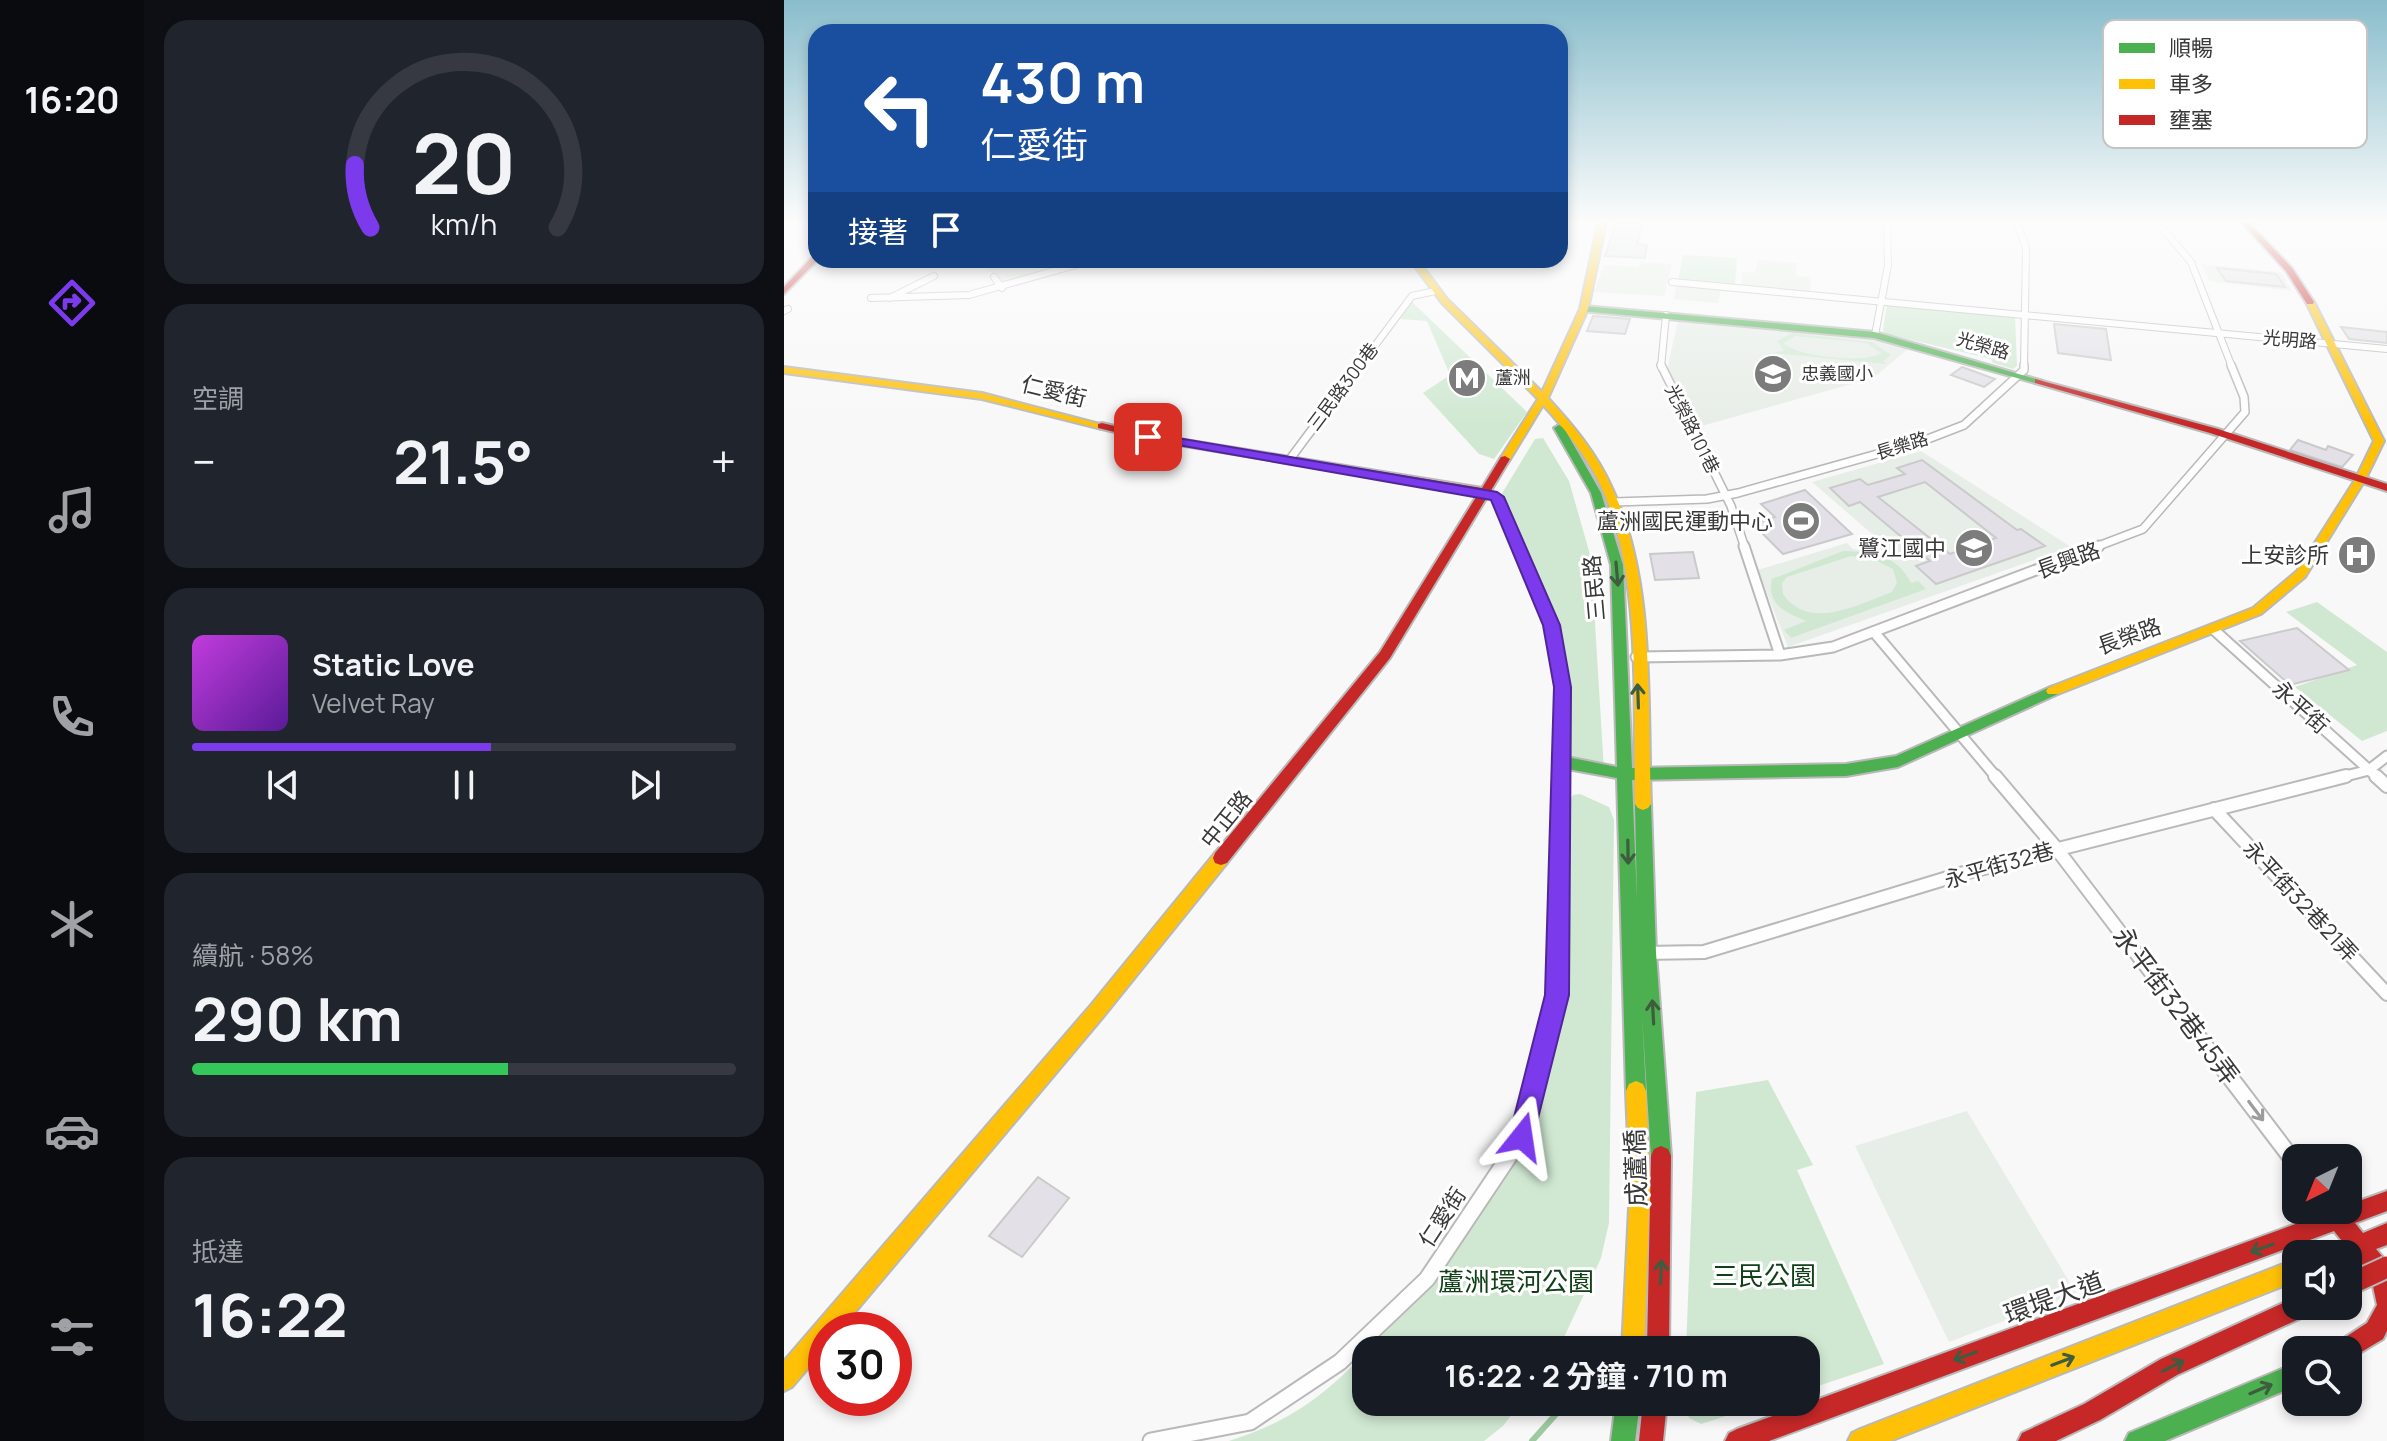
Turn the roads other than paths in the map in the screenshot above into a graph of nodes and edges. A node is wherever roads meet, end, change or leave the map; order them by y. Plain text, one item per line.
1 (906, 290) edge
2 (991, 290) edge
3 (1588, 290) edge
4 (1762, 290) edge
5 (1881, 290) edge
6 (2025, 290) edge
7 (2202, 290) edge
8 (2302, 290) edge
9 (1430, 292) joint
10 (871, 298) dead end
11 (888, 299) junction
12 (1880, 301) junction
13 (1584, 309) junction
14 (1666, 315) junction
15 (2025, 315) junction
16 (2219, 333) junction
17 (1875, 335) junction
18 (2334, 344) junction
19 (2387, 349) edge
20 (784, 370) edge
21 (2021, 376) junction
22 (1541, 401) junction
23 (2228, 435) junction
24 (1290, 459) junction
25 (2360, 480) junction
26 (2387, 488) edge
27 (1485, 492) junction
28 (1726, 496) junction
29 (1614, 502) junction
30 (2213, 629) junction
31 (1874, 632) junction
32 (1780, 655) junction
33 (1636, 657) junction
34 (1963, 733) junction
35 (2387, 756) edge
36 (1562, 762) junction
37 (2369, 770) junction
38 (1625, 774) junction
39 (1640, 774) junction
40 (2387, 786) edge
41 (2214, 809) junction
42 (2056, 848) junction
43 (1630, 953) junction
44 (1647, 953) junction
45 (1651, 985) joint
46 (1632, 988) joint
47 (2387, 994) edge
48 (2282, 1146) edge
49 (2387, 1201) edge
50 (2362, 1208) edge
51 (2311, 1224) edge
52 (2343, 1224) edge
53 (2387, 1234) edge
54 (2357, 1240) edge
55 (2362, 1244) edge
56 (2362, 1245) edge
57 (2387, 1267) edge
58 (2282, 1275) edge
59 (2362, 1279) edge
60 (2387, 1303) edge
61 (2387, 1309) edge
62 (2282, 1315) edge
63 (1634, 1336) edge
64 (1658, 1336) edge
65 (2362, 1340) edge
66 (784, 1379) edge
67 (2282, 1380) edge
68 (1626, 1416) edge
69 (1654, 1416) edge
70 (1151, 1441) edge
71 (1623, 1441) edge
72 (1651, 1441) edge
73 (1737, 1441) edge
74 (1860, 1441) edge
75 (2030, 1441) edge
76 (2137, 1441) edge

1 - 11 street
2 - 11 street
3 - 13 street, 中正路
4 - 12 street, 光明路
5 - 12 street
6 - 15 street
7 - 16 street, 長興路
8 - 18 street, 長榮路
9 - 22 street, 三民路
9 - 24 street, 三民路300巷
10 - 11 street
12 - 15 street, 光明路
12 - 17 street
13 - 14 street, 光榮路
13 - 22 street, 中正路
14 - 17 street, 光榮路
14 - 28 street, 光榮路101巷
15 - 16 street, 光明路
15 - 21 street
16 - 18 street, 光明路
16 - 23 street, 長興路
17 - 21 street, 光榮路
18 - 19 street, 光明路
18 - 25 street, 長榮路
20 - 24 street, 仁愛街
21 - 23 street, 光榮路
21 - 28 street, 長樂路
22 - 27 street, 中正路
22 - 29 street, 三民路
22 -> 38 street, 三民路
23 - 25 street, 光榮路
23 - 31 street, 長興路
24 - 27 street, 仁愛街
25 - 26 street, 光榮路
25 - 30 street, 長榮路
27 - 36 street, 仁愛街
27 - 66 street, 中正路
28 - 29 street, 長樂路
28 - 32 street, 光榮路101巷
29 - 33 street, 三民路
30 - 34 street, 長榮路
30 - 37 street, 永平街
31 - 32 street, 長興路
31 - 34 street, 永平街32巷45弄
32 - 33 street, 長興路
39 -> 33 street, 三民路
34 - 39 street, 長榮路
34 - 42 street, 永平街32巷45弄
35 - 37 street
36 - 38 street, 長榮路
36 - 70 street, 仁愛街
37 - 40 street, 永平街
37 - 41 street, 永平街32巷
38 - 39 street, 長榮路
38 -> 43 street, 三民路
39 - 44 street, 三民路
41 - 42 street, 永平街32巷
41 - 47 street, 永平街32巷21弄
42 - 44 street, 永平街32巷
42 -> 48 street, 永平街32巷45弄
43 - 44 street, 永平街32巷
43 - 46 street, 三民路
44 - 45 street, 三民路
64 -> 45 street, 成蘆橋
46 - 63 street, 成蘆橋
49 - 50 street, 環堤大道
51 -> 73 street, 環堤大道
52 - 54 street
53 - 55 street
56 - 60 street
57 - 59 street, bridge
74 -> 58 street
61 - 65 street
75 -> 62 street
76 -> 67 street
68 - 71 street
69 - 72 street

